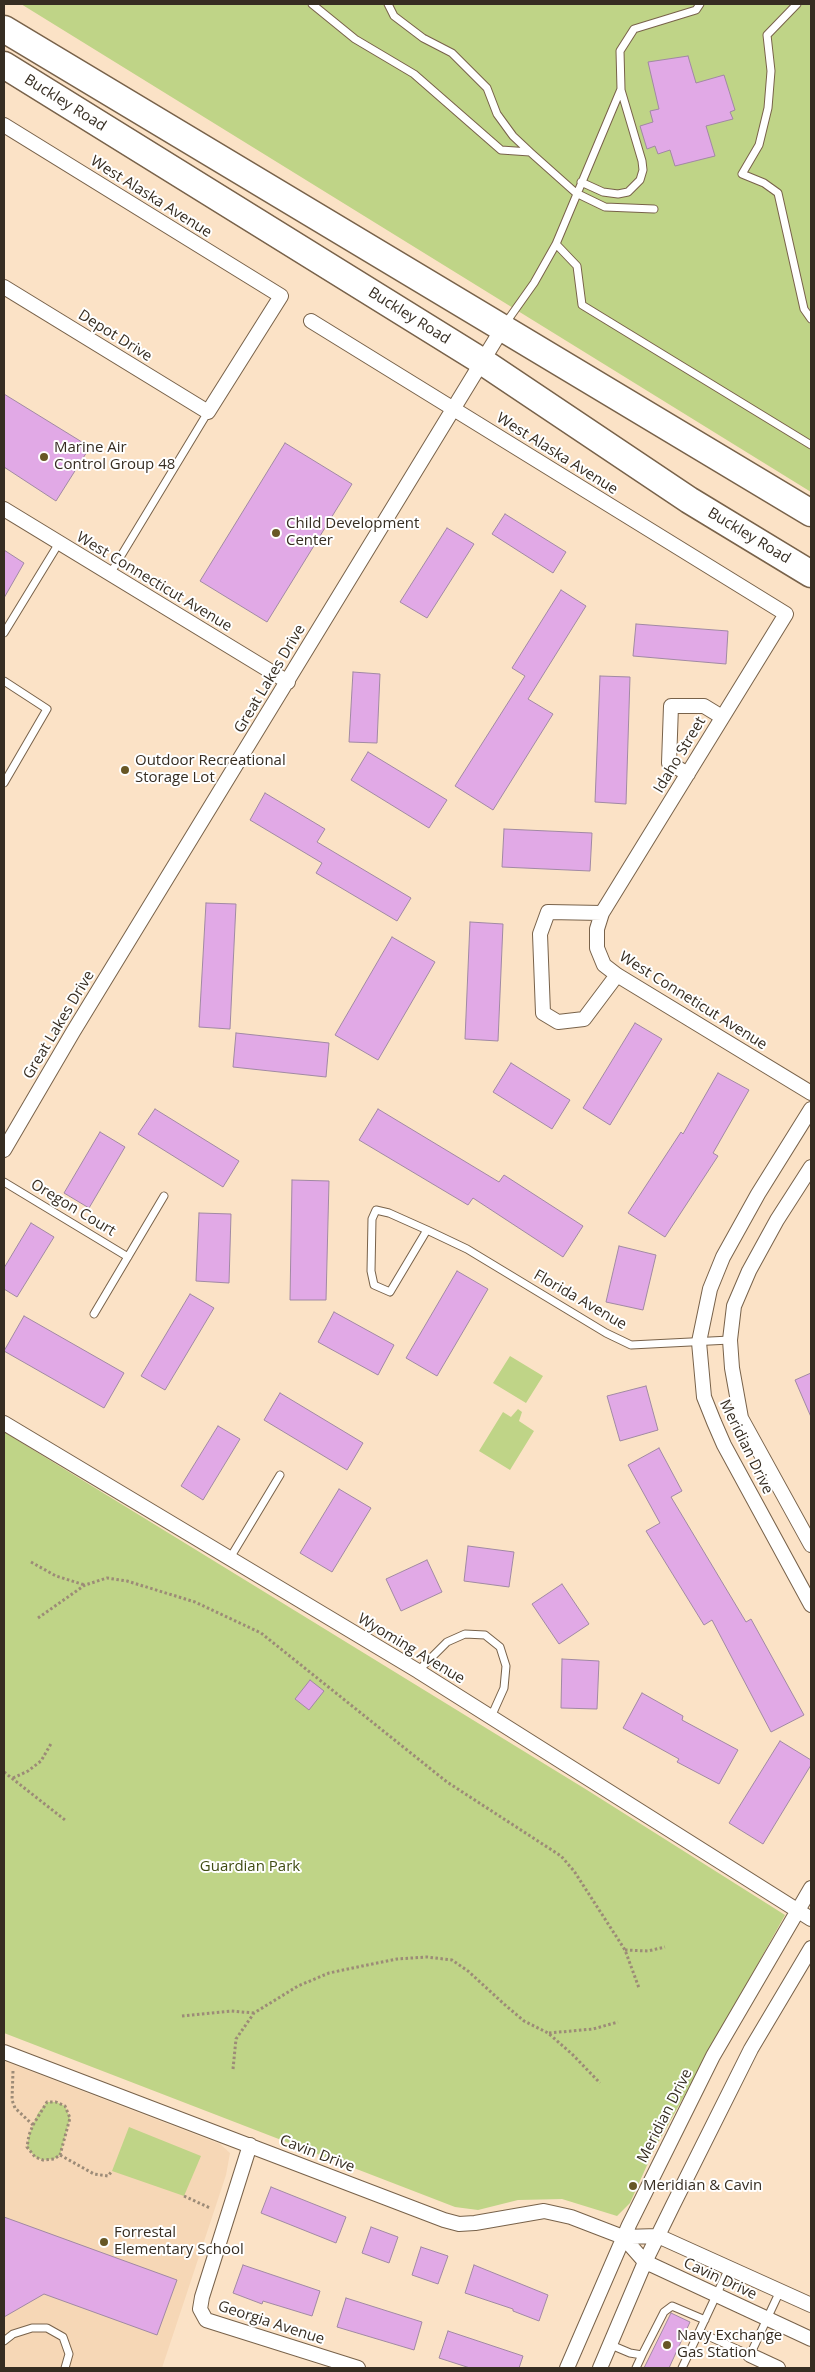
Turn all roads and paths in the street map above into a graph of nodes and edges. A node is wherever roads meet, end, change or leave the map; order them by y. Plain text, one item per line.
1 (312, 4) edge
2 (388, 4) edge
3 (700, 4) edge
4 (797, 4) edge
5 (4, 29) edge
6 (4, 65) edge
7 (621, 89) junction
8 (4, 125) edge
9 (530, 152) junction
10 (581, 182) junction
11 (576, 193) junction
12 (654, 209) dead end
13 (556, 244) junction
14 (4, 286) edge
15 (811, 319) edge
16 (311, 321) dead end
17 (502, 329) junction
18 (483, 362) junction
19 (454, 410) junction
20 (208, 412) junction
21 (811, 445) edge
22 (4, 509) edge
23 (811, 513) edge
24 (59, 543) junction
25 (110, 574) junction
26 (811, 574) edge
27 (786, 614) joint
28 (4, 633) edge
29 (4, 681) edge
30 (288, 682) junction
31 (722, 717) junction
32 (688, 774) junction
33 (4, 783) edge
34 (602, 913) junction
35 (617, 975) junction
36 (811, 1093) edge
37 (811, 1109) edge
38 (4, 1150) edge
39 (811, 1167) edge
40 (4, 1182) edge
41 (164, 1196) dead end
42 (427, 1230) junction
43 (128, 1257) junction
44 (94, 1314) dead end
45 (730, 1340) junction
46 (699, 1342) junction
47 (4, 1423) edge
48 (280, 1475) dead end
49 (811, 1546) edge
50 (230, 1558) junction
51 (31, 1562) dead end
52 (85, 1585) junction
53 (811, 1605) edge
54 (38, 1618) dead end
55 (418, 1671) junction
56 (491, 1717) junction
57 (52, 1742) dead end
58 (4, 1772) edge
59 (13, 1778) junction
60 (65, 1820) dead end
61 (811, 1888) edge
62 (797, 1910) junction
63 (811, 1919) edge
64 (665, 1947) dead end
65 (811, 1948) edge
66 (625, 1950) junction
67 (639, 1988) dead end
68 (254, 2013) junction
69 (182, 2016) dead end
70 (618, 2022) dead end
71 (548, 2034) junction
72 (4, 2052) edge
73 (233, 2069) dead end
74 (13, 2071) dead end
75 (600, 2083) dead end
76 (33, 2125) junction
77 (250, 2145) junction
78 (60, 2155) junction
79 (112, 2171) dead end
80 (184, 2196) dead end
81 (210, 2208) dead end
82 (658, 2236) junction
83 (623, 2237) junction
84 (645, 2262) junction
85 (729, 2268) junction
86 (780, 2291) junction
87 (716, 2295) junction
88 (811, 2305) edge
89 (767, 2319) junction
90 (705, 2320) junction
91 (699, 2332) junction
92 (811, 2339) edge
93 (4, 2341) edge
94 (611, 2345) junction
95 (642, 2355) junction
96 (750, 2355) junction
97 (65, 2368) edge
98 (358, 2368) edge
99 (567, 2368) edge
100 (600, 2368) edge
101 (636, 2368) edge
102 (682, 2368) edge
103 (778, 2368) edge

1 - 9 lane
2 - 9 lane
3 - 7 lane
4 - 15 lane
5 - 17 highway, Buckley Road
6 - 18 highway, Buckley Road
7 - 10 lane
7 - 10 lane
8 - 20 street, West Alaska Avenue
9 - 11 lane
10 - 11 lane
11 - 12 lane
11 - 13 lane
13 - 17 lane
13 - 21 lane
14 - 20 street, Depot Drive
16 - 19 street, West Alaska Avenue
17 - 18 street, Great Lakes Drive
17 - 23 highway, Buckley Road
18 - 19 street, Great Lakes Drive
18 - 26 highway, Buckley Road
19 - 27 street, West Alaska Avenue
19 - 30 street, Great Lakes Drive
20 - 25 lane
22 - 24 street, West Connecticut Avenue
24 - 25 street, West Connecticut Avenue
24 - 28 lane
25 - 30 street, West Connecticut Avenue
27 - 31 street, Idaho Street
29 - 33 lane
30 - 38 street, Great Lakes Drive
31 - 32 street, Idaho Street
31 - 32 street
32 - 34 street, Idaho Street
34 - 35 street, West Conneticut Avenue
34 - 35 street
35 - 36 street, West Conneticut Avenue
37 - 46 street, Meridian Drive
39 - 45 street, Meridian Drive
40 - 43 lane, Oregon Court
41 - 43 lane
42 - 42 lane, Florida Avenue
42 - 46 lane, Florida Avenue
43 - 44 lane
45 - 46 lane, Florida Avenue
45 - 49 street, Meridian Drive
46 - 53 street, Meridian Drive
47 - 50 street, Wyoming Avenue
48 - 50 lane
50 - 55 street, Wyoming Avenue
51 - 52 path
52 - 54 path
52 - 66 path
55 - 56 street, Wyoming Avenue
55 - 56 lane
56 - 62 street, Wyoming Avenue
57 - 59 path
58 - 59 path
59 - 60 path
61 - 62 street, Meridian Drive
62 - 63 street, Wyoming Avenue
62 - 83 street, Meridian Drive
64 - 66 path
65 - 82 street
66 - 67 path
68 - 69 path
68 - 71 path
68 - 73 path
70 - 71 path
71 - 75 path
72 - 77 street, Cavin Drive
74 - 76 path
76 - 78 path
76 - 78 path
77 - 83 street, Cavin Drive
77 - 98 street, Georgia Avenue
78 - 79 path
80 - 81 path
82 - 83 street, Cavin Drive
82 - 84 street
82 - 85 street, Cavin Drive
83 - 84 street, Cavin Drive
83 - 99 street, Meridian Drive
84 - 87 street, Cavin Drive
84 - 94 street
85 - 86 street, Cavin Drive
85 - 87 lane
86 - 88 street, Cavin Drive
86 - 89 lane
87 - 89 street, Cavin Drive
87 - 90 lane
89 - 92 street, Cavin Drive
89 - 96 lane
90 - 91 lane
90 - 95 lane
91 - 96 lane
91 - 102 lane
93 - 97 lane
94 - 95 lane
94 - 100 street
95 - 101 lane
96 - 103 street

